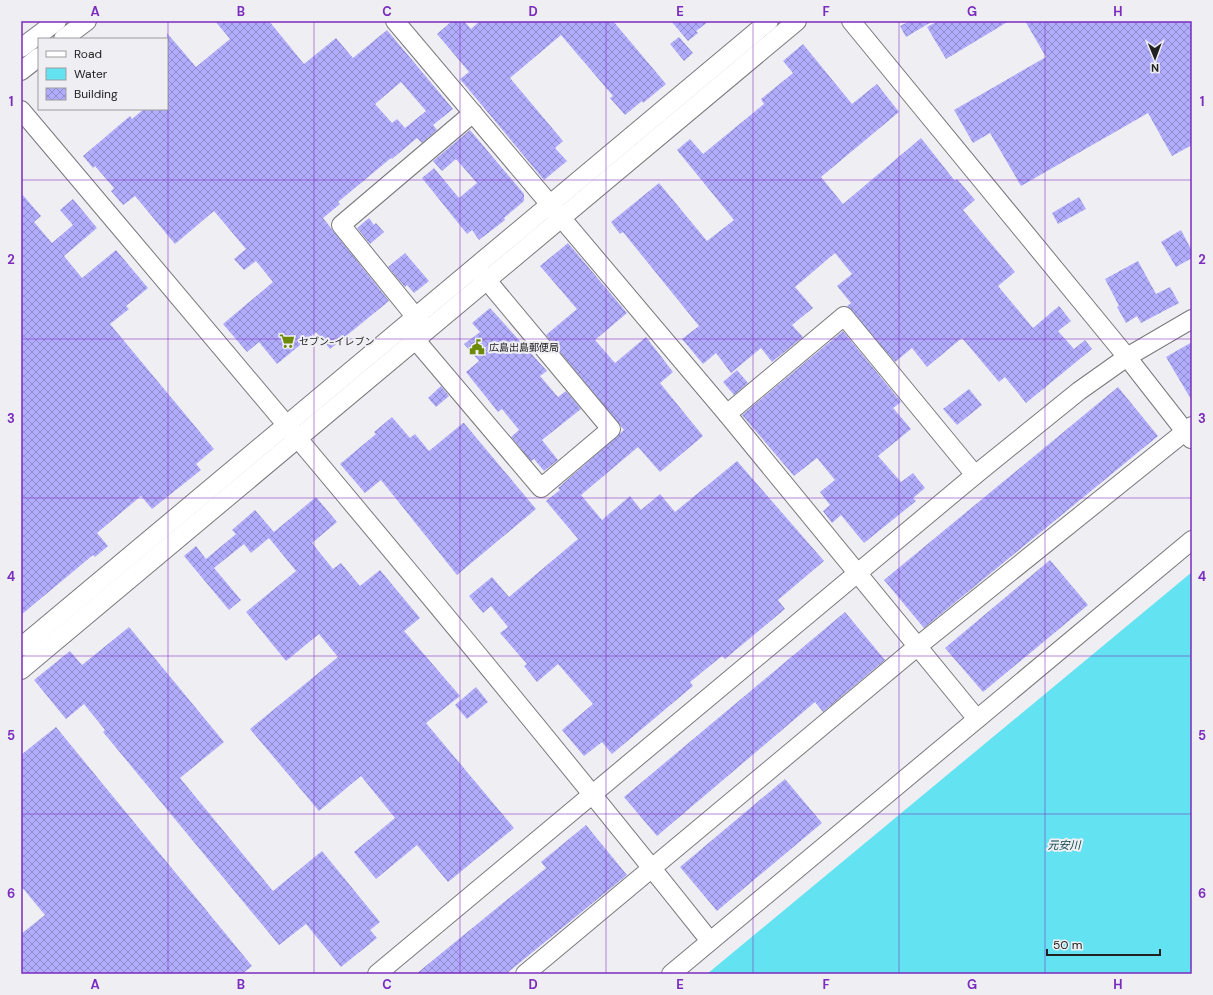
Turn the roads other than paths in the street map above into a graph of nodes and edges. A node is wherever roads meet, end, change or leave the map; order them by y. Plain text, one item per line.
1 (57, 21) edge
2 (87, 21) edge
3 (395, 21) edge
4 (769, 21) edge
5 (797, 21) edge
6 (851, 21) edge
7 (64, 38) edge
8 (21, 48) edge
9 (38, 58) edge
10 (21, 71) edge
11 (21, 110) edge
12 (473, 113) junction
13 (550, 205) junction
14 (561, 218) junction
15 (476, 267) junction
16 (487, 281) junction
17 (1192, 320) edge
18 (410, 322) junction
19 (422, 336) junction
20 (1127, 357) junction
21 (727, 414) junction
22 (287, 426) junction
23 (1189, 432) edge
24 (299, 439) junction
25 (975, 475) junction
26 (1192, 540) edge
27 (858, 573) junction
28 (21, 646) edge
29 (918, 646) junction
30 (27, 665) edge
31 (977, 719) junction
32 (592, 794) junction
33 (652, 869) junction
34 (710, 941) junction
35 (377, 974) edge
36 (525, 974) edge
37 (671, 974) edge

1 - 8 street
2 - 7 street
3 - 12 street
4 - 13 street
5 - 14 street
6 - 20 street
9 - 10 street
11 - 22 street
12 - 13 street
12 - 18 street
13 - 14 street
13 - 15 street
14 - 16 street
14 - 21 street
15 - 16 street
15 - 18 street
16 - 19 street
16 - 19 street
17 - 20 street
18 - 19 street
18 - 22 street
19 - 24 street
20 - 23 street
20 - 25 street
21 - 25 street
21 - 27 street
22 - 24 street
22 - 28 street
23 - 29 street
24 - 30 street
24 - 32 street
25 - 27 street
26 - 31 street
27 - 29 street
27 - 32 street
28 - 30 street
29 - 31 street
29 - 33 street
31 - 34 street
32 - 33 street
32 - 35 street
33 - 34 street
33 - 36 street
34 - 37 street

